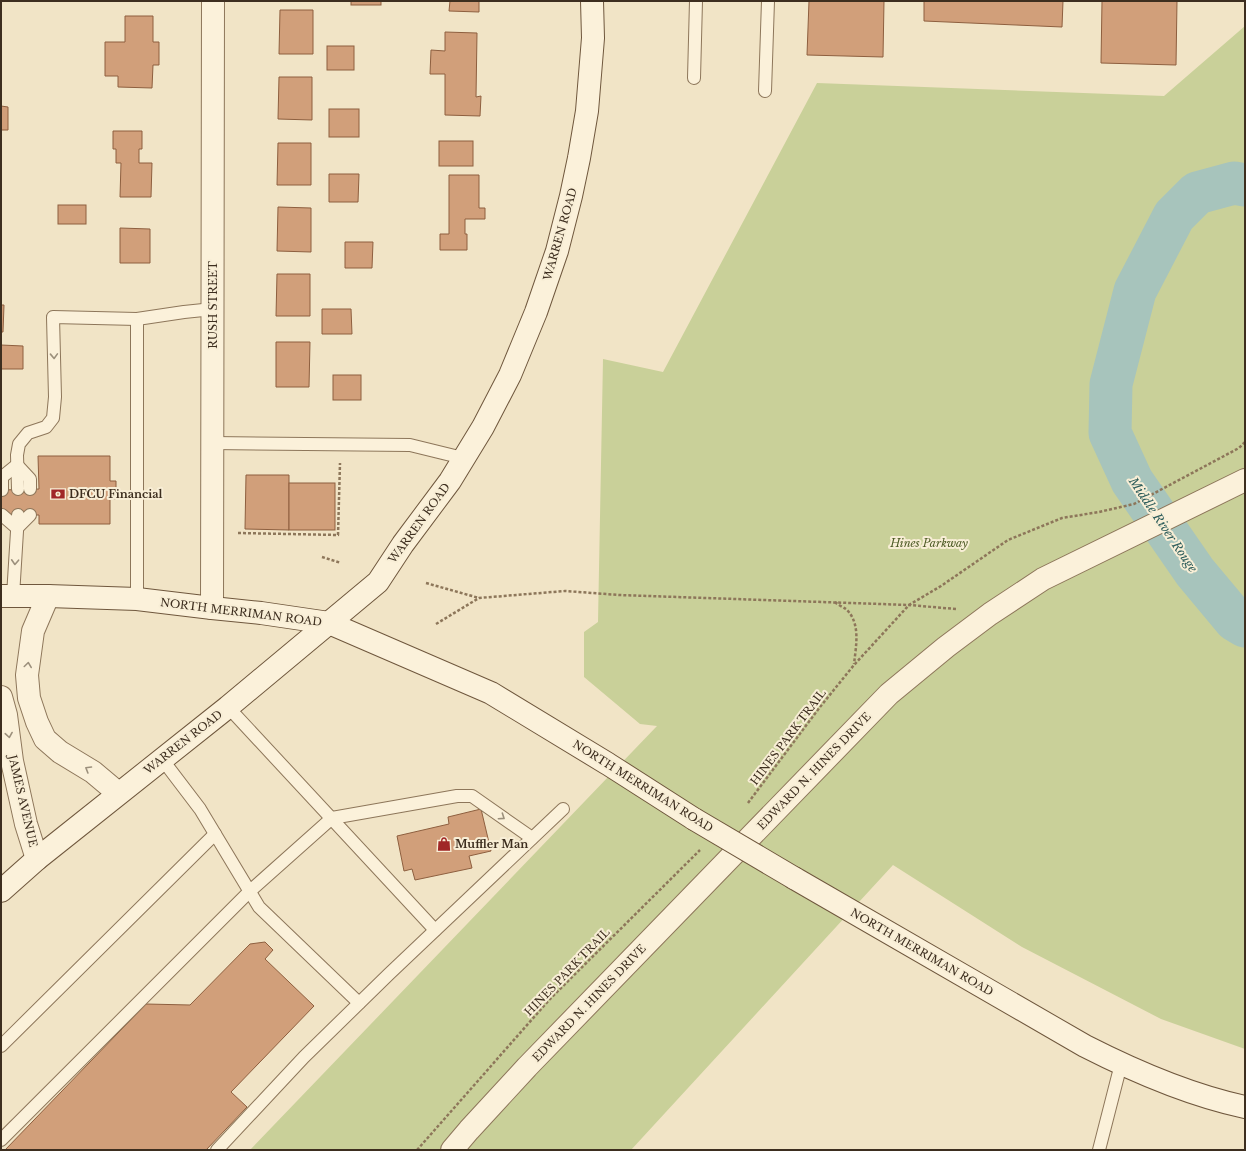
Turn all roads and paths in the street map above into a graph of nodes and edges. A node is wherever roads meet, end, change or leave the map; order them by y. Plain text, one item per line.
1 (213, 1) edge
2 (592, 1) edge
3 (696, 1) edge
4 (768, 1) edge
5 (694, 78) dead end
6 (765, 91) dead end
7 (212, 309) junction
8 (136, 319) junction
9 (212, 442) junction
10 (1245, 442) edge
11 (341, 444) junction
12 (464, 458) junction
13 (17, 465) junction
14 (1245, 480) edge
15 (24, 489) dead end
16 (2, 490) dead end
17 (2, 515) edge
18 (24, 515) dead end
19 (17, 528) junction
20 (238, 532) dead end
21 (322, 557) dead end
22 (341, 563) dead end
23 (426, 583) dead end
24 (7, 596) edge
25 (48, 596) junction
26 (479, 598) junction
27 (137, 599) junction
28 (834, 602) junction
29 (909, 605) junction
30 (212, 608) junction
31 (990, 614) junction
32 (329, 623) junction
33 (436, 624) dead end
34 (854, 665) junction
35 (1, 697) edge
36 (228, 707) junction
37 (162, 759) junction
38 (118, 793) junction
39 (748, 803) dead end
40 (562, 809) dead end
41 (332, 818) junction
42 (215, 834) junction
43 (532, 838) junction
44 (703, 848) dead end
45 (37, 859) junction
46 (1, 891) edge
47 (250, 891) junction
48 (435, 930) junction
49 (359, 1003) junction
50 (1, 1046) edge
51 (1121, 1064) junction
52 (1245, 1107) edge
53 (1, 1140) edge
54 (217, 1150) edge
55 (417, 1150) edge
56 (452, 1150) edge
57 (1099, 1150) edge

1 - 7 main road, RUSH STREET
2 - 12 main road, WARREN ROAD
3 - 5 lane
4 - 6 lane
7 - 8 lane
7 - 9 main road, RUSH STREET
8 -> 13 lane
8 - 27 lane
9 - 11 lane
9 - 30 main road, RUSH STREET
10 - 29 path, HINES PARK TRAIL
11 - 12 lane
11 - 20 path
12 - 32 main road, WARREN ROAD
13 - 15 lane
13 - 16 lane
14 - 31 main road, EDWARD N. HINES DRIVE
17 - 19 lane
18 - 19 lane
19 -> 24 lane
21 - 22 path
23 - 26 path
24 - 25 main road, NORTH MERRIMAN ROAD
25 - 27 main road, NORTH MERRIMAN ROAD
38 -> 25 main road
26 - 28 path
26 - 33 path
27 - 30 main road, NORTH MERRIMAN ROAD
28 - 29 path
28 - 34 path
29 - 31 path
29 - 34 path, HINES PARK TRAIL
30 - 32 main road, NORTH MERRIMAN ROAD
31 - 56 main road, EDWARD N. HINES DRIVE
32 - 36 main road, WARREN ROAD
32 - 51 main road, NORTH MERRIMAN ROAD, bridge
34 - 39 path, HINES PARK TRAIL
35 -> 45 main road, JAMES AVENUE
36 - 37 main road, WARREN ROAD
36 - 41 lane
37 - 38 main road, WARREN ROAD
37 - 42 lane
38 - 45 main road, WARREN ROAD
40 - 43 lane
41 -> 43 lane
41 - 47 lane
41 - 48 lane
42 - 47 lane
42 - 50 lane
43 - 48 lane
44 - 55 path, HINES PARK TRAIL
45 - 46 main road, WARREN ROAD
47 - 49 lane
47 - 53 lane
48 - 49 lane
49 - 54 lane
51 - 52 main road, NORTH MERRIMAN ROAD
51 - 57 lane

